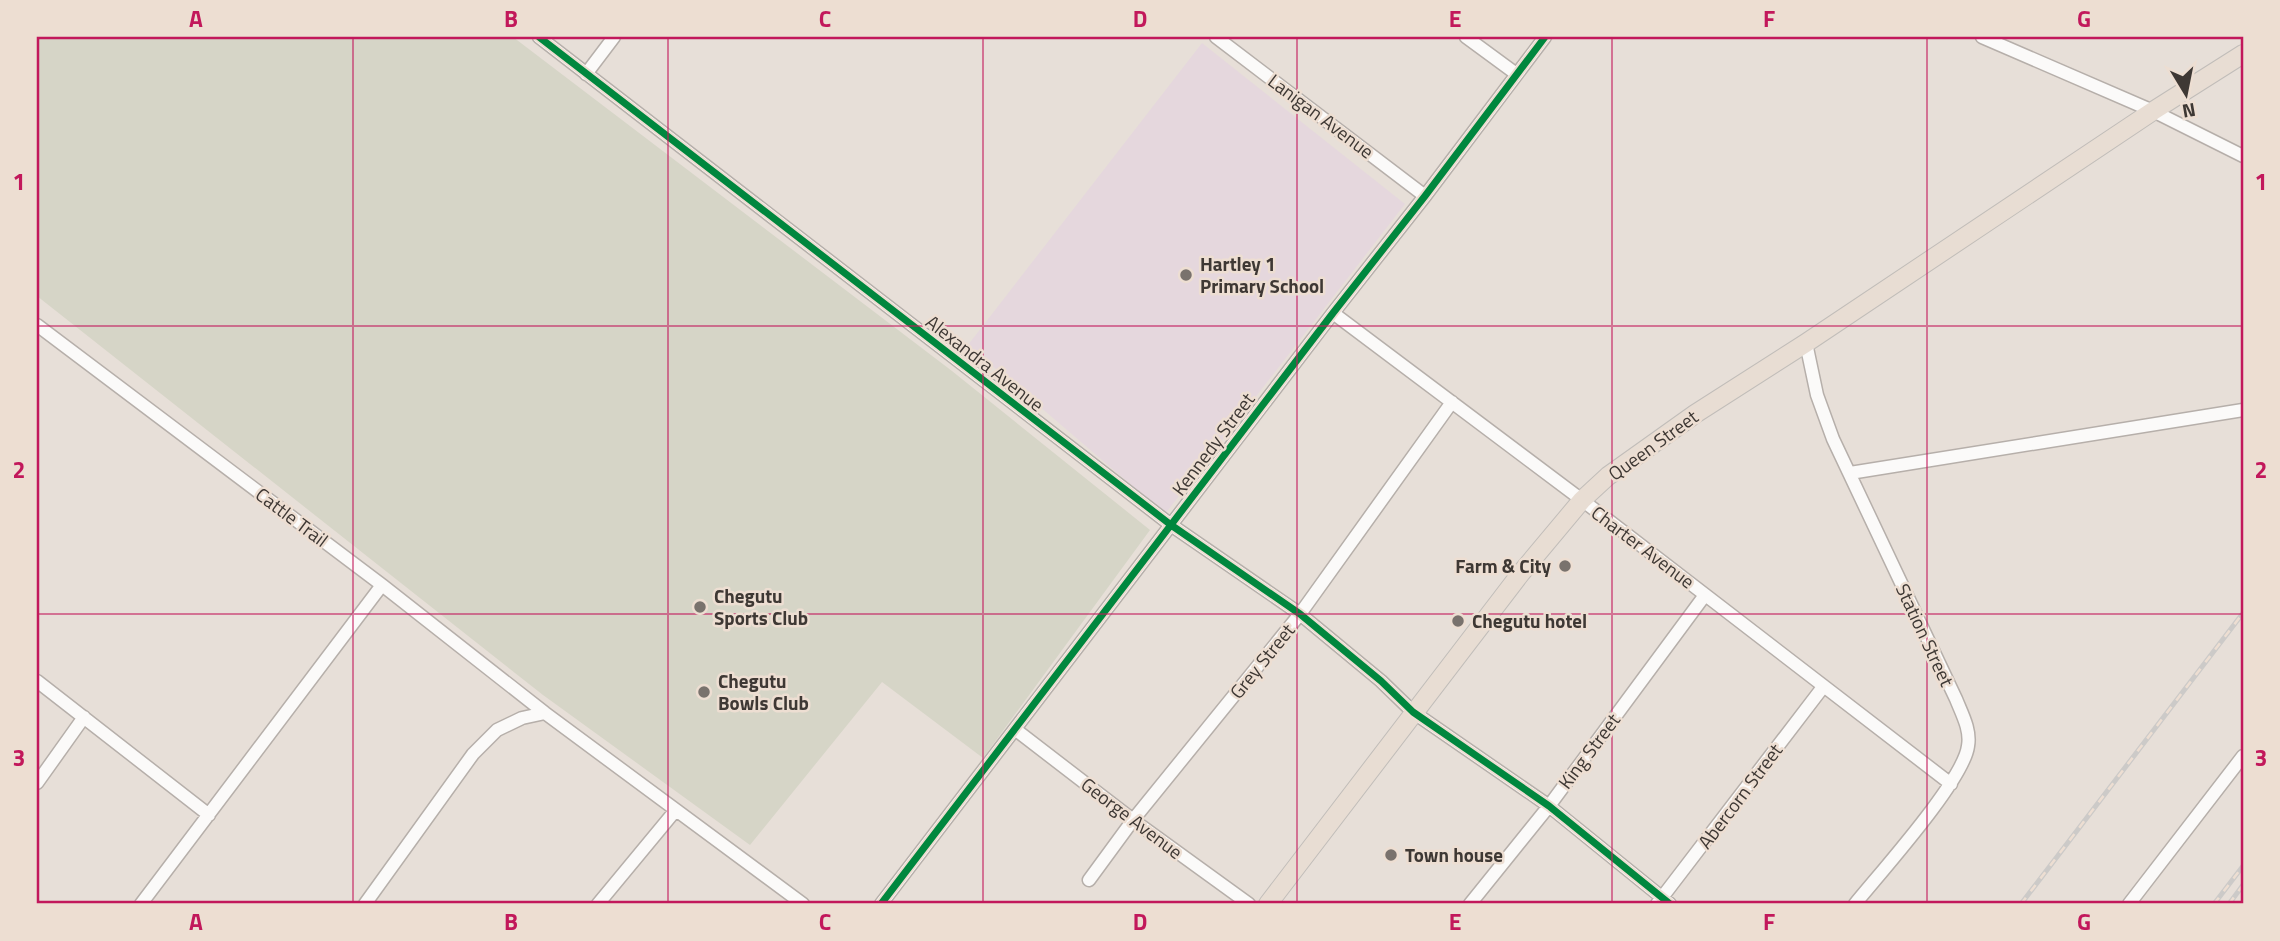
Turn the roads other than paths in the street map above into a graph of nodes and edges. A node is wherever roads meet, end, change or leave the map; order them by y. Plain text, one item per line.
1 (539, 37) edge
2 (614, 37) edge
3 (1216, 37) edge
4 (1466, 37) edge
5 (1545, 37) edge
6 (1982, 37) edge
7 (2243, 54) edge
8 (1515, 73) junction
9 (586, 74) junction
10 (2153, 111) junction
11 (2243, 156) edge
12 (1425, 196) junction
13 (1333, 313) junction
14 (37, 325) edge
15 (1806, 343) junction
16 (1452, 402) junction
17 (2243, 410) edge
18 (1850, 473) junction
19 (1582, 500) junction
20 (1171, 526) junction
21 (382, 585) junction
22 (1706, 595) junction
23 (1300, 614) junction
24 (37, 681) edge
25 (1823, 687) junction
26 (1413, 712) junction
27 (545, 713) junction
28 (83, 717) junction
29 (1016, 730) junction
30 (2243, 756) edge
31 (37, 783) edge
32 (1951, 784) junction
33 (1549, 806) junction
34 (675, 811) junction
35 (209, 815) junction
36 (1133, 820) junction
37 (1089, 880) dead end
38 (1663, 902) edge
39 (141, 904) edge
40 (365, 904) edge
41 (598, 904) edge
42 (803, 904) edge
43 (881, 904) edge
44 (1250, 904) edge
45 (1268, 904) edge
46 (1470, 904) edge
47 (1855, 904) edge
48 (2129, 904) edge

1 - 9 street, Alexandra Avenue
2 - 9 street
3 - 12 street, Lanigan Avenue
4 - 8 street
5 - 8 street, Kennedy Street
6 - 10 street
7 - 10 highway, Queen Street
8 - 12 street, Kennedy Street
9 - 20 street, Alexandra Avenue
10 - 11 street
10 - 15 highway, Queen Street
12 - 13 street, Kennedy Street
13 - 16 street, Charter Avenue
13 - 20 street, Kennedy Street
14 - 21 street, Cattle Trail
15 - 18 street, Station Street
15 - 19 highway, Queen Street
16 - 19 street, Charter Avenue
16 - 23 street, Grey Street
17 - 18 street
18 - 32 street, Station Street
19 - 22 street, Charter Avenue
19 - 26 highway, Queen Street
20 - 23 street, Alexandra Avenue
20 - 29 street, Kennedy Street
21 - 27 street, Cattle Trail
21 - 35 street
22 - 25 street, Charter Avenue
22 - 33 street, King Street
23 - 26 street, Alexandra Avenue
23 - 36 street, Grey Street
24 - 28 street
25 - 32 street, Charter Avenue
25 - 38 street, Abercorn Street
26 - 33 street, Alexandra Avenue
26 - 45 highway, Queen Street
27 - 34 street, Cattle Trail
27 - 40 street
28 - 31 street
28 - 35 street
29 - 36 street, George Avenue
29 - 43 street, Kennedy Street
30 - 48 street
32 - 47 street, Station Street
33 - 38 street, Alexandra Avenue
33 - 46 street, King Street
34 - 41 street
34 - 42 street, Cattle Trail
35 - 39 street
36 - 37 street, Grey Street
36 - 44 street, George Avenue

